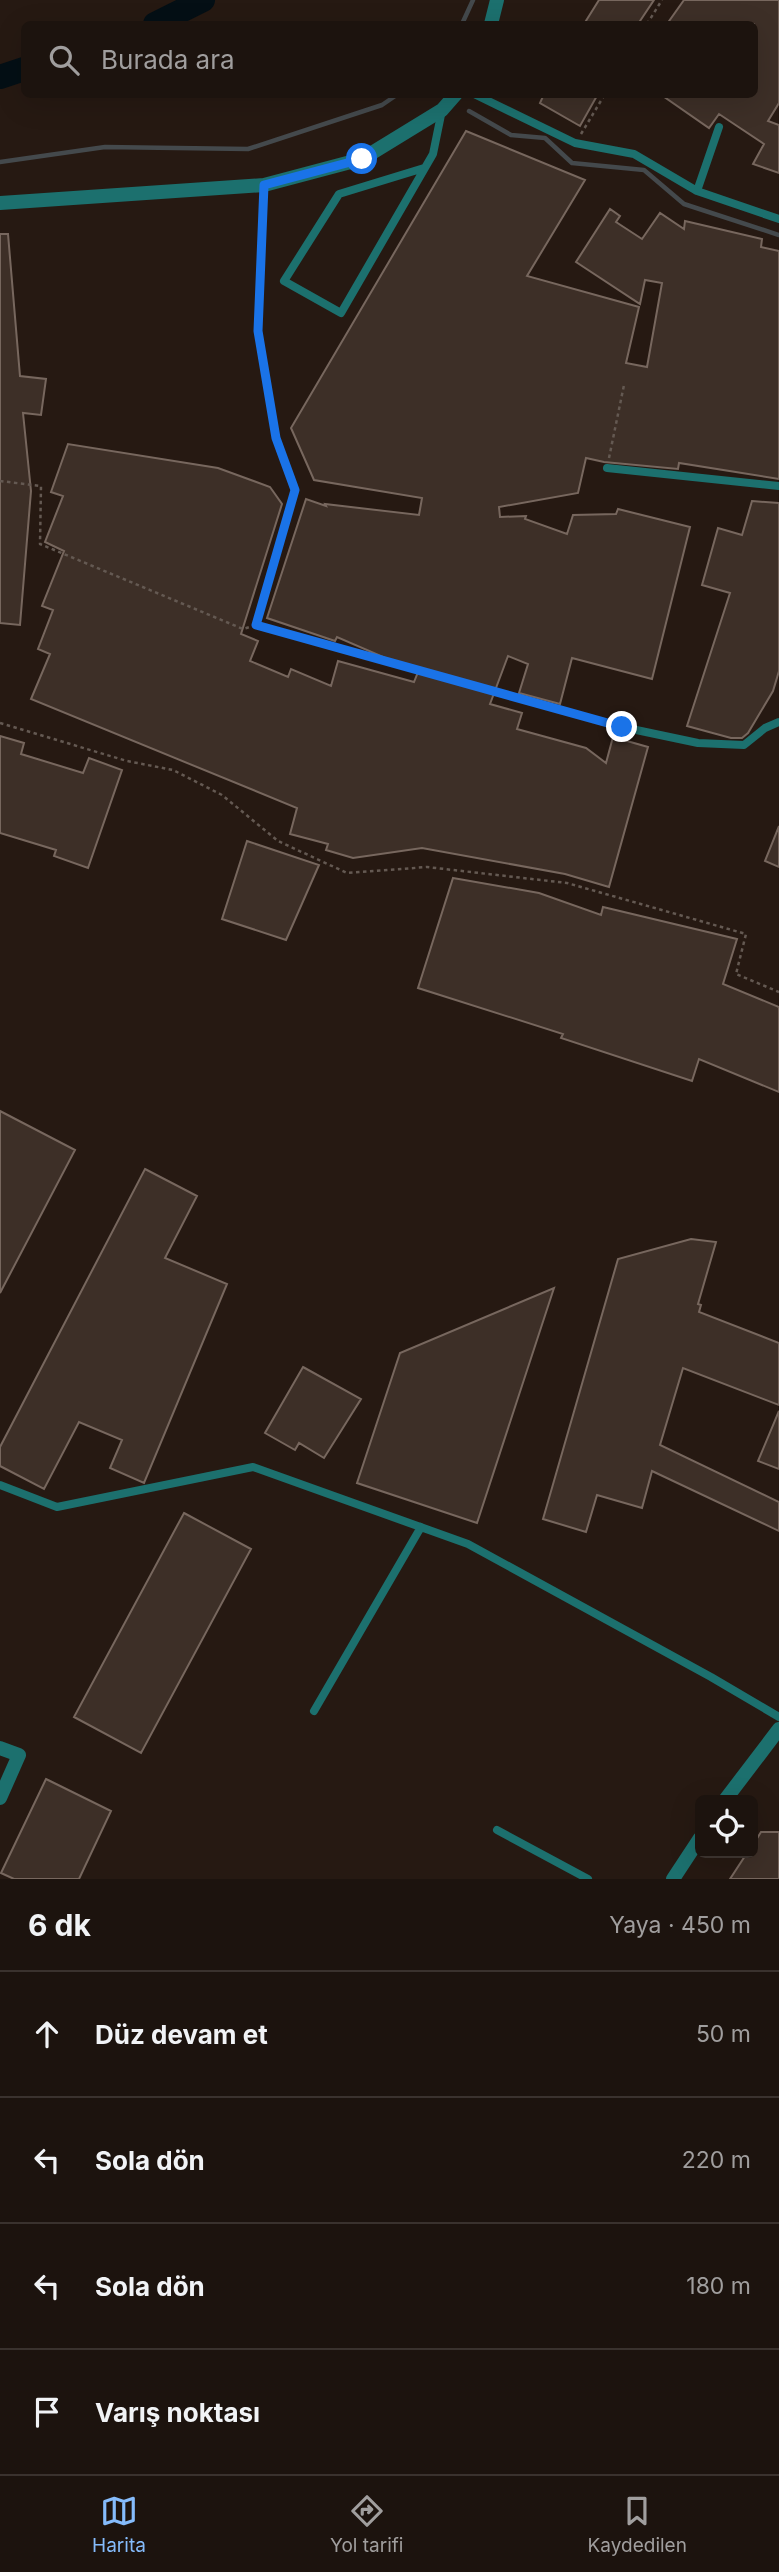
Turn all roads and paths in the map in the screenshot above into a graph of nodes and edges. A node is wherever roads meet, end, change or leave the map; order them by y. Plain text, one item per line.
1 (497, 0) edge
2 (662, 0) edge
3 (493, 21) edge
4 (649, 21) edge
5 (452, 98) edge
6 (482, 98) edge
7 (603, 98) edge
8 (442, 110) junction
9 (719, 127) dead end
10 (575, 143) junction
11 (424, 168) junction
12 (264, 185) junction
13 (697, 191) junction
14 (0, 203) edge
15 (779, 219) edge
16 (624, 385) dead end
17 (607, 468) joint
18 (0, 481) edge
19 (779, 486) edge
20 (256, 625) junction
21 (779, 722) edge
22 (0, 723) edge
23 (622, 727) joint
24 (779, 992) edge
25 (0, 1485) edge
26 (421, 1527) junction
27 (314, 1711) dead end
28 (779, 1717) edge
29 (779, 1729) edge
30 (0, 1748) edge
31 (729, 1795) edge
32 (0, 1798) edge
33 (497, 1830) dead end
34 (695, 1846) edge
35 (588, 1879) edge
36 (673, 1879) edge

1 - 3 street
2 - 4 path
5 - 8 street
6 - 10 lane
7 - 10 path
8 - 11 lane
8 - 12 street
9 - 13 lane
10 - 13 lane
11 - 11 lane
12 - 14 street
12 - 20 path
13 - 15 lane
16 - 17 path
17 - 19 lane
18 - 20 path
20 - 23 path
21 - 23 lane
22 - 24 path
25 - 26 lane
26 - 27 lane
26 - 28 lane
29 - 31 street
30 - 32 street
33 - 35 lane
34 - 36 street

